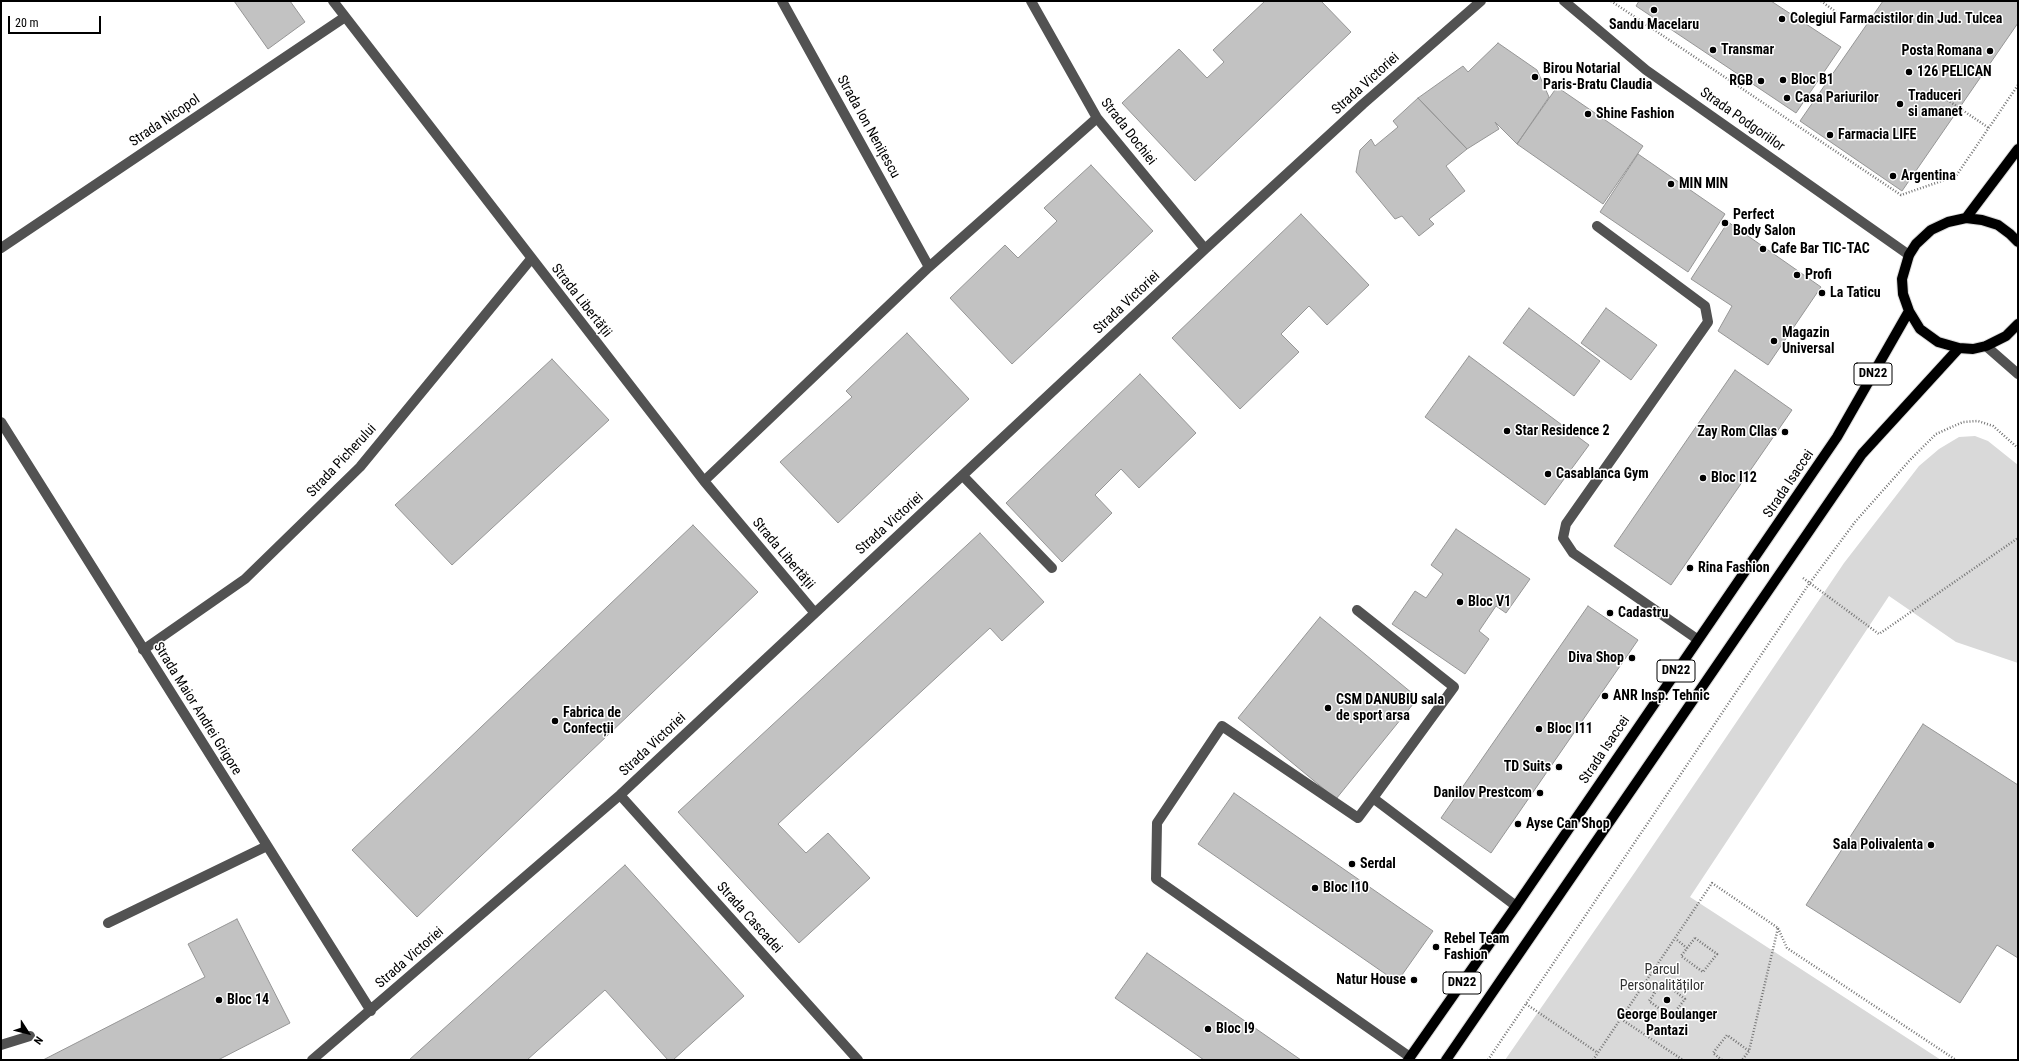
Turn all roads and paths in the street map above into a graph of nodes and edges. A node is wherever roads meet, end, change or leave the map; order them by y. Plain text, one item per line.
1 (333, 1) edge
2 (782, 1) edge
3 (1031, 1) edge
4 (1481, 1) edge
5 (1564, 1) edge
6 (1611, 1) edge
7 (1821, 1) edge
8 (1836, 12) dead end
9 (345, 17) junction
10 (2018, 86) edge
11 (1940, 95) dead end
12 (1097, 118) junction
13 (1989, 128) junction
14 (2018, 149) edge
15 (1966, 218) junction
16 (1597, 226) dead end
17 (2018, 242) edge
18 (1, 248) edge
19 (1205, 249) junction
20 (1910, 255) junction
21 (531, 259) junction
22 (930, 267) junction
23 (1909, 311) junction
24 (2018, 324) edge
25 (1986, 346) junction
26 (1959, 348) junction
27 (2018, 374) edge
28 (1, 422) edge
29 (2018, 448) edge
30 (963, 476) junction
31 (704, 481) junction
32 (2018, 538) edge
33 (1785, 565) junction
34 (1052, 568) dead end
35 (1809, 584) junction
36 (1357, 610) dead end
37 (814, 612) junction
38 (1697, 639) junction
39 (143, 650) junction
40 (620, 795) junction
41 (1373, 798) junction
42 (267, 846) junction
43 (1516, 906) junction
44 (108, 923) dead end
45 (1778, 928) junction
46 (1676, 940) dead end
47 (1687, 948) junction
48 (1644, 984) junction
49 (1655, 993) junction
50 (1526, 1004) junction
51 (371, 1011) junction
52 (1621, 1019) junction
53 (30, 1036) dead end
54 (1, 1046) edge
55 (1749, 1051) junction
56 (1598, 1053) junction
57 (1409, 1058) edge
58 (312, 1060) edge
59 (858, 1060) edge
60 (1446, 1060) edge
61 (1488, 1060) edge
62 (1594, 1060) edge
63 (1683, 1060) edge
64 (1722, 1060) edge
65 (1742, 1060) edge
66 (1956, 1060) edge

1 - 9 street, Strada Libertății
2 - 22 street, Strada Ion Nenițescu
3 - 12 street, Strada Dochiei
4 - 19 street, Strada Victoriei
5 - 20 street, Strada Podgoriilor
6 - 13 path
7 - 8 path
9 - 18 street, Strada Nicopol
9 - 21 street, Strada Libertății
10 - 13 path
11 - 13 path
12 - 19 street, Strada Dochiei
12 - 22 street
14 - 15 main road
15 - 17 main road
15 - 20 main road
16 - 38 street
19 - 30 street, Strada Victoriei
20 - 23 main road
21 - 31 street, Strada Libertății
21 - 39 street, Strada Picherului
22 - 31 street
23 - 26 main road
23 - 38 main road, Strada Isaccei / DN22
24 - 25 main road
25 - 26 main road
25 - 27 street
26 - 33 main road, DN22
28 - 39 street, Strada Maior Andrei Grigore
29 - 35 path
30 - 34 street
30 - 37 street, Strada Victoriei
31 - 37 street, Strada Libertății
32 - 35 path
33 - 35 path
33 - 60 main road, DN22
35 - 50 path
36 - 41 street
37 - 40 street, Strada Victoriei
38 - 43 main road, Strada Isaccei / DN22
39 - 42 street, Strada Maior Andrei Grigore
40 - 51 street, Strada Victoriei
40 - 59 street, Strada Cascadei
41 - 43 street
41 - 57 street
42 - 44 street
42 - 51 street, Strada Maior Andrei Grigore
43 - 57 main road, Strada Isaccei / DN22
45 - 48 path
45 - 55 path
45 - 66 path
46 - 47 path
47 - 47 path
48 - 49 path
48 - 52 path
49 - 49 path
50 - 56 path
50 - 61 path
51 - 58 street, Strada Victoriei
52 - 56 path
52 - 63 path
53 - 54 street
55 - 64 path
55 - 65 path
56 - 62 path

